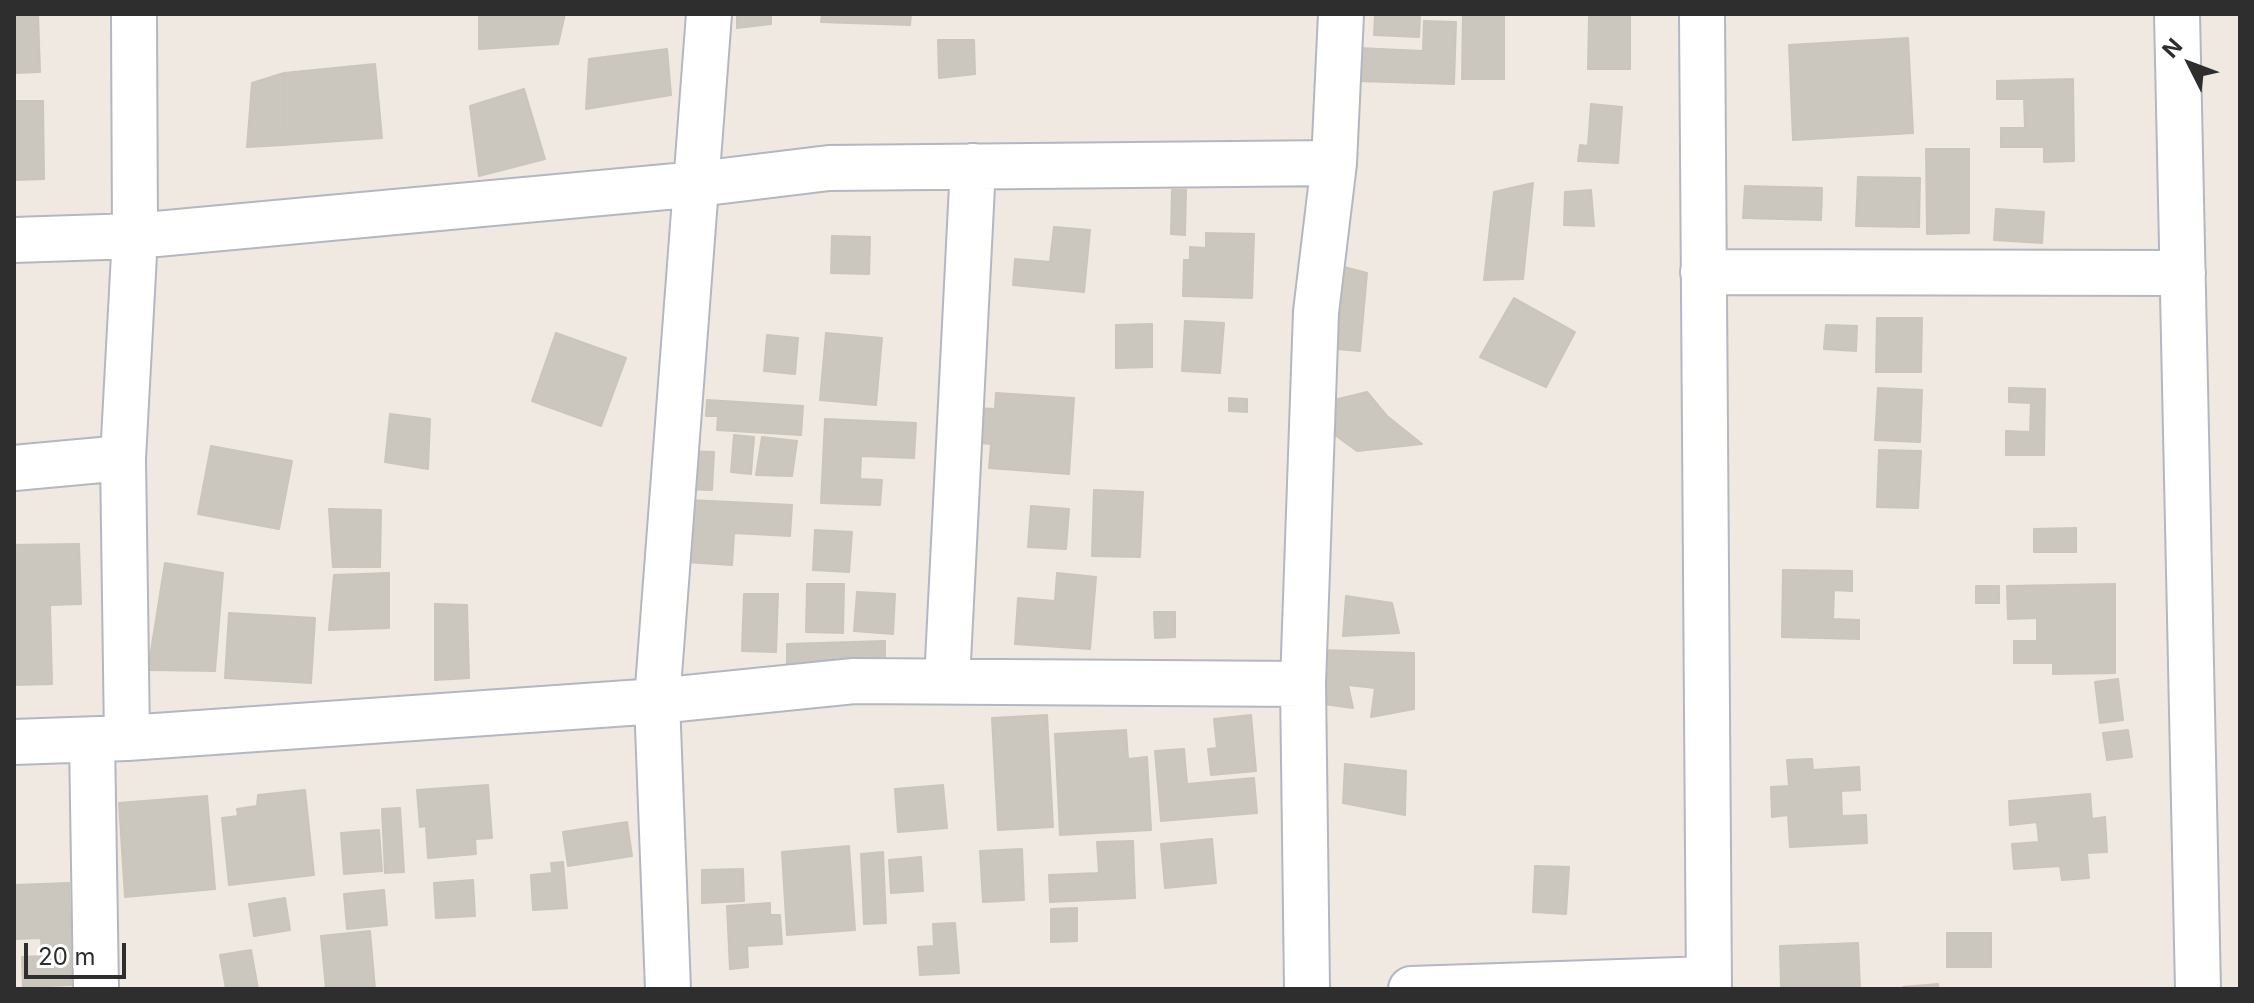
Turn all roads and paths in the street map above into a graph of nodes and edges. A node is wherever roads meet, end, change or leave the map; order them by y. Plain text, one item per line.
1 (134, 14) edge
2 (709, 14) edge
3 (1341, 14) edge
4 (1702, 14) edge
5 (2177, 14) edge
6 (1334, 163) junction
7 (973, 166) junction
8 (698, 184) junction
9 (135, 236) junction
10 (14, 240) edge
11 (1703, 272) junction
12 (2183, 273) junction
13 (123, 458) junction
14 (14, 468) edge
15 (947, 681) junction
16 (1303, 684) junction
17 (657, 701) junction
18 (110, 739) junction
19 (14, 742) edge
20 (1709, 984) edge
21 (96, 989) edge
22 (668, 989) edge
23 (1307, 989) edge
24 (1411, 989) edge
25 (2198, 989) edge

1 - 9 street
2 - 8 street
3 - 6 street
4 - 11 street
5 - 12 street
6 - 7 street
6 - 16 street
7 - 8 street
7 - 15 street
8 - 9 street
8 - 17 street
9 - 10 street
9 - 13 street
11 - 12 street
11 - 20 street
12 - 25 street
13 - 14 street
13 - 18 street
15 - 16 street
15 - 17 street
16 - 23 street
17 - 18 street
17 - 22 street
18 - 19 street
18 - 21 street
20 - 24 street

